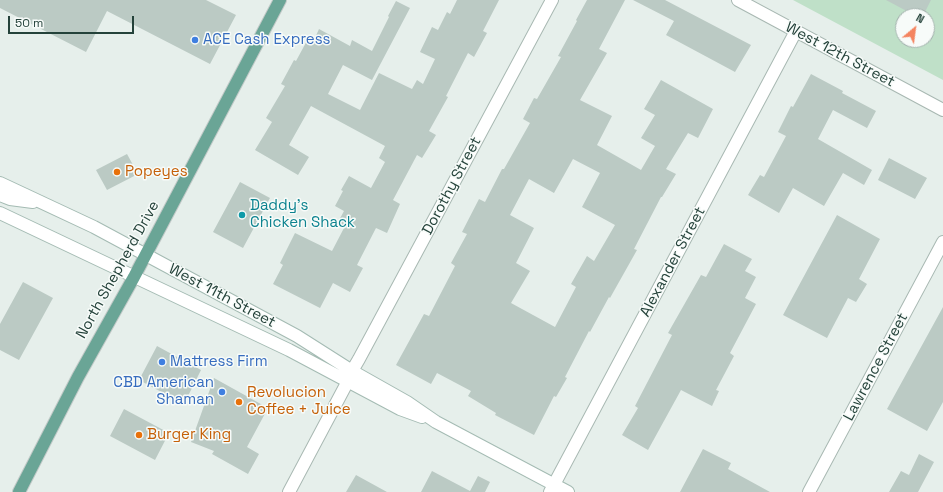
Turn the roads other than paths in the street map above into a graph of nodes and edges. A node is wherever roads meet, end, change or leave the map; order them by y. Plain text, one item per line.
1 (280, 0) edge
2 (552, 0) edge
3 (738, 0) edge
4 (796, 31) junction
5 (943, 110) edge
6 (0, 183) edge
7 (0, 195) edge
8 (46, 204) junction
9 (0, 213) edge
10 (943, 242) edge
11 (145, 255) junction
12 (134, 277) junction
13 (350, 376) junction
14 (552, 488) edge
15 (19, 492) edge
16 (289, 492) edge
17 (568, 492) edge
18 (809, 492) edge

1 - 11 main road, North Shepherd Drive
2 - 13 street, Dorothy Street
3 - 4 street, West 12th Street
4 - 5 street, West 12th Street
4 - 14 street, Alexander Street
6 - 8 street, West 11th Street
7 - 8 street
8 - 11 street, West 11th Street
9 - 12 street, West 11th Street
10 - 18 street, Lawrence Street
11 - 12 main road, North Shepherd Drive
11 - 13 street, West 11th Street
12 - 13 street, West 11th Street
12 - 15 main road, North Shepherd Drive
13 - 14 street, West 11th Street
13 - 16 street, Dorothy Street
14 - 17 street, West 11th Street

